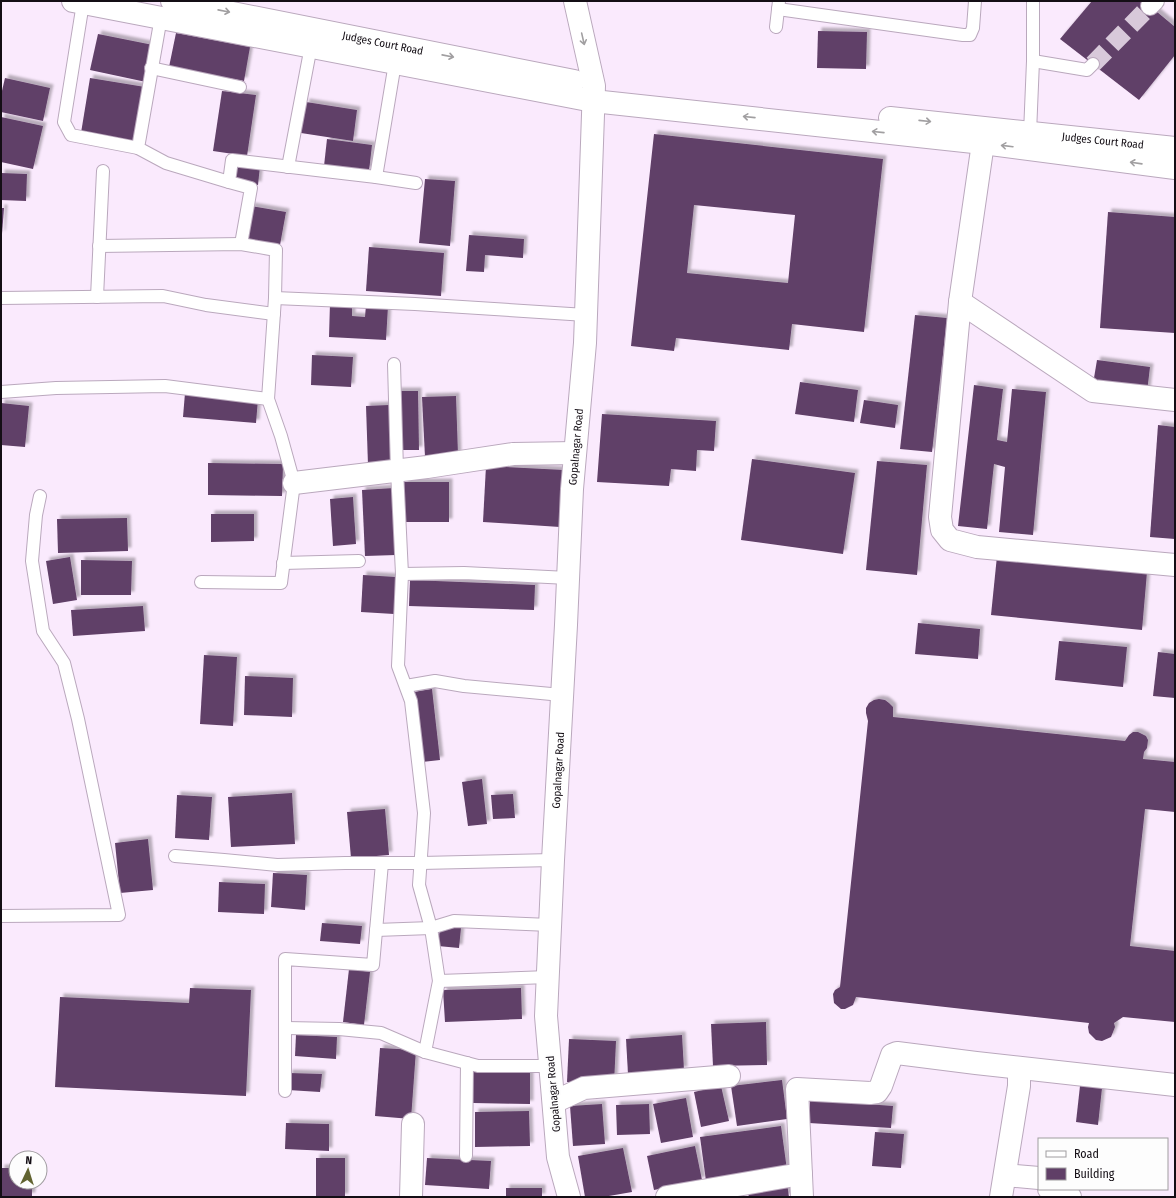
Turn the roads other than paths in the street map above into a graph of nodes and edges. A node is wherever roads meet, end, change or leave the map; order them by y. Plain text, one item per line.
1 (575, 1) edge
2 (975, 1) edge
3 (1033, 1) edge
4 (78, 2) edge
5 (779, 5) edge
6 (167, 9) edge
7 (776, 27) dead end
8 (311, 46) junction
9 (1033, 61) junction
10 (395, 62) junction
11 (1093, 64) tunnel mouth
12 (151, 68) junction
13 (240, 87) dead end
14 (594, 93) junction
15 (1030, 133) junction
16 (983, 143) junction
17 (138, 148) junction
18 (1175, 148) edge
19 (288, 168) junction
20 (1175, 168) edge
21 (103, 171) dead end
22 (376, 177) junction
23 (229, 182) junction
24 (416, 183) dead end
25 (241, 244) junction
26 (99, 246) junction
27 (97, 297) junction
28 (1, 298) edge
29 (275, 298) junction
30 (960, 302) junction
31 (274, 314) junction
32 (586, 315) junction
33 (394, 364) dead end
34 (1, 392) edge
35 (268, 399) junction
36 (1175, 400) edge
37 (575, 453) junction
38 (397, 470) junction
39 (294, 483) junction
40 (40, 496) dead end
41 (359, 561) dead end
42 (283, 563) junction
43 (1175, 565) edge
44 (402, 574) junction
45 (568, 578) junction
46 (201, 582) dead end
47 (406, 686) junction
48 (562, 695) junction
49 (174, 856) dead end
50 (553, 860) junction
51 (382, 863) junction
52 (421, 863) junction
53 (1, 916) edge
54 (550, 925) junction
55 (431, 928) junction
56 (376, 930) junction
57 (548, 977) junction
58 (439, 981) junction
59 (286, 1028) junction
60 (425, 1052) junction
61 (467, 1063) junction
62 (551, 1066) junction
63 (1019, 1068) junction
64 (729, 1076) dead end
65 (1175, 1085) edge
66 (285, 1090) dead end
67 (554, 1102) junction
68 (413, 1124) dead end
69 (466, 1156) dead end
70 (801, 1174) junction
71 (1005, 1175) junction
72 (1038, 1178) edge
73 (1050, 1190) edge
74 (411, 1197) edge
75 (569, 1197) edge
76 (667, 1197) edge
77 (802, 1197) edge
78 (1001, 1197) edge
79 (1070, 1197) edge

1 -> 14 main road, Gopalnagar Road
2 - 5 lane
3 - 9 lane
4 - 6 main road
4 - 17 lane
5 - 7 lane
6 - 8 main road
6 - 12 lane
6 -> 14 main road, Judges Court Road
8 - 10 main road
8 - 19 lane
9 - 11 lane
9 - 15 lane
10 - 14 main road
10 - 22 lane
12 - 13 lane
12 - 17 lane
14 -> 15 main road, Judges Court Road
16 -> 14 main road
14 - 32 main road, Gopalnagar Road
15 - 18 main road, Judges Court Road
20 -> 16 main road
16 - 30 main road
17 - 23 lane
19 - 22 lane
19 - 23 lane
21 - 26 lane
22 - 24 lane
23 - 25 lane
25 - 26 lane
25 - 29 lane
26 - 27 lane
27 - 28 lane
27 - 31 lane
29 - 31 lane
29 - 32 lane
30 - 36 main road
30 - 43 main road
31 - 35 lane
32 - 37 main road, Gopalnagar Road
33 - 38 lane
34 - 35 lane
35 - 39 lane
37 - 38 main road
37 - 45 main road, Gopalnagar Road
38 - 39 main road
38 - 44 lane
39 - 42 lane
40 - 53 lane
41 - 42 lane
42 - 46 lane
44 - 45 lane
44 - 47 lane
45 - 48 main road, Gopalnagar Road
47 - 48 lane
47 - 52 lane
48 - 50 main road, Gopalnagar Road
49 - 51 lane
50 - 52 lane
50 - 54 main road, Gopalnagar Road
51 - 52 lane
51 - 56 lane
52 - 55 lane
54 - 55 lane
54 - 57 main road, Gopalnagar Road
55 - 56 lane
55 - 58 lane
56 - 59 lane
57 - 58 lane
57 - 62 main road, Gopalnagar Road
58 - 60 lane
59 - 60 lane
59 - 66 lane
60 - 61 lane
61 - 62 lane
61 - 69 lane
62 - 67 main road, Gopalnagar Road
63 - 65 main road
63 - 70 main road
63 - 71 main road
64 - 67 main road
67 - 75 main road, Gopalnagar Road
68 - 74 main road
70 - 76 main road
70 - 77 main road
71 - 72 main road
71 - 78 main road
73 - 79 main road

